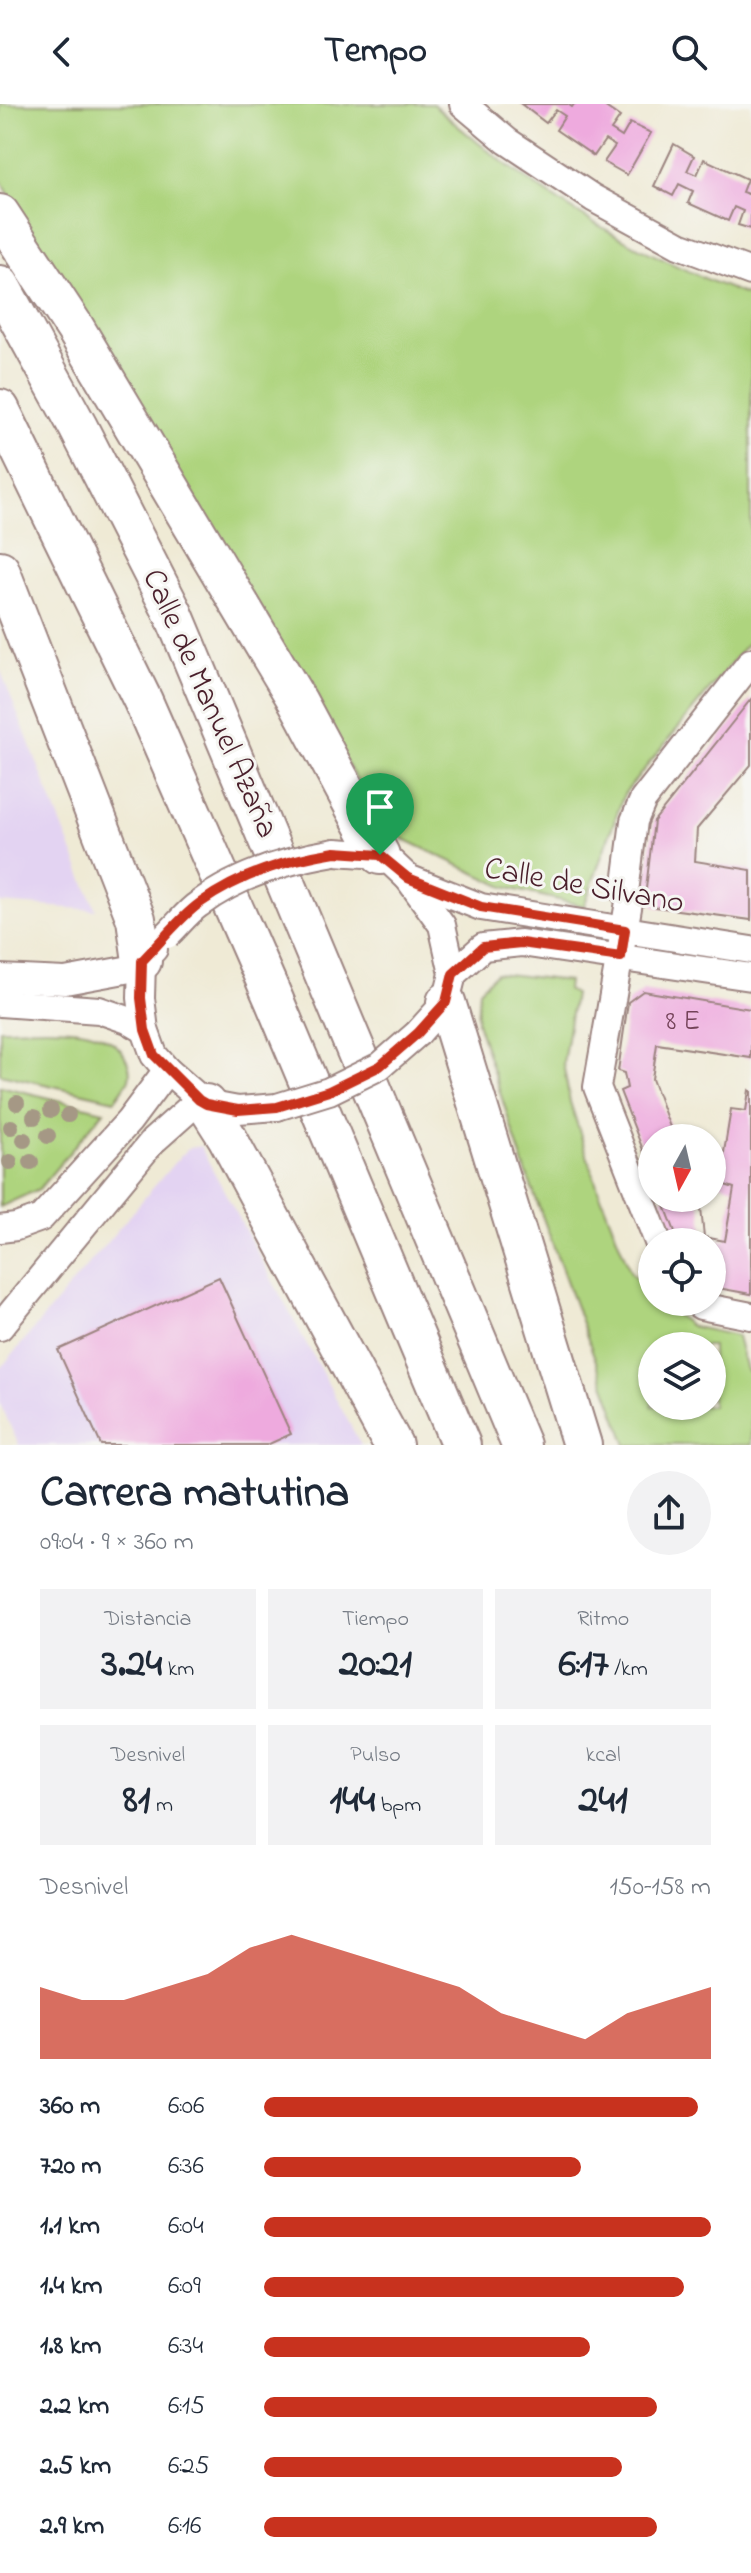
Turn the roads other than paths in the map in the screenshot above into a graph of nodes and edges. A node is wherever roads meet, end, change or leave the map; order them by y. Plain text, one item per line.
1 (463, 104) edge
2 (0, 214) edge
3 (751, 272) edge
4 (0, 285) edge
5 (0, 409) edge
6 (0, 570) edge
7 (751, 662) edge
8 (394, 866) junction
9 (625, 930) junction
10 (751, 950) edge
11 (150, 954) junction
12 (621, 957) junction
13 (751, 977) edge
14 (11, 978) edge
15 (449, 988) junction
16 (13, 1004) edge
17 (145, 1030) junction
18 (167, 1070) junction
19 (214, 1105) junction
20 (652, 1228) edge
21 (0, 1229) edge
22 (726, 1311) edge
23 (9, 1312) edge
24 (751, 1316) edge
25 (0, 1327) edge
26 (393, 1445) edge
27 (461, 1445) edge
28 (521, 1445) edge
29 (582, 1445) edge

1 - 3 street
2 - 8 highway
4 - 28 highway, Calle de Manuel Azaña
5 - 27 highway, Calle de Manuel Azaña
6 - 11 highway
7 - 9 street
8 - 9 street, Calle de Silvano
8 - 11 street, bridge
8 - 15 street
9 - 10 street, Calle de Silvano
9 - 12 street
11 - 14 street
11 - 17 street
12 - 13 street, Calle de Silvano
12 - 15 street, Calle de Silvano
12 - 20 street
15 - 19 street, bridge
15 - 29 highway
16 - 17 street
17 - 18 street
18 - 19 street
18 - 21 street
19 - 23 street
19 - 26 highway
22 - 24 street
23 - 25 street

